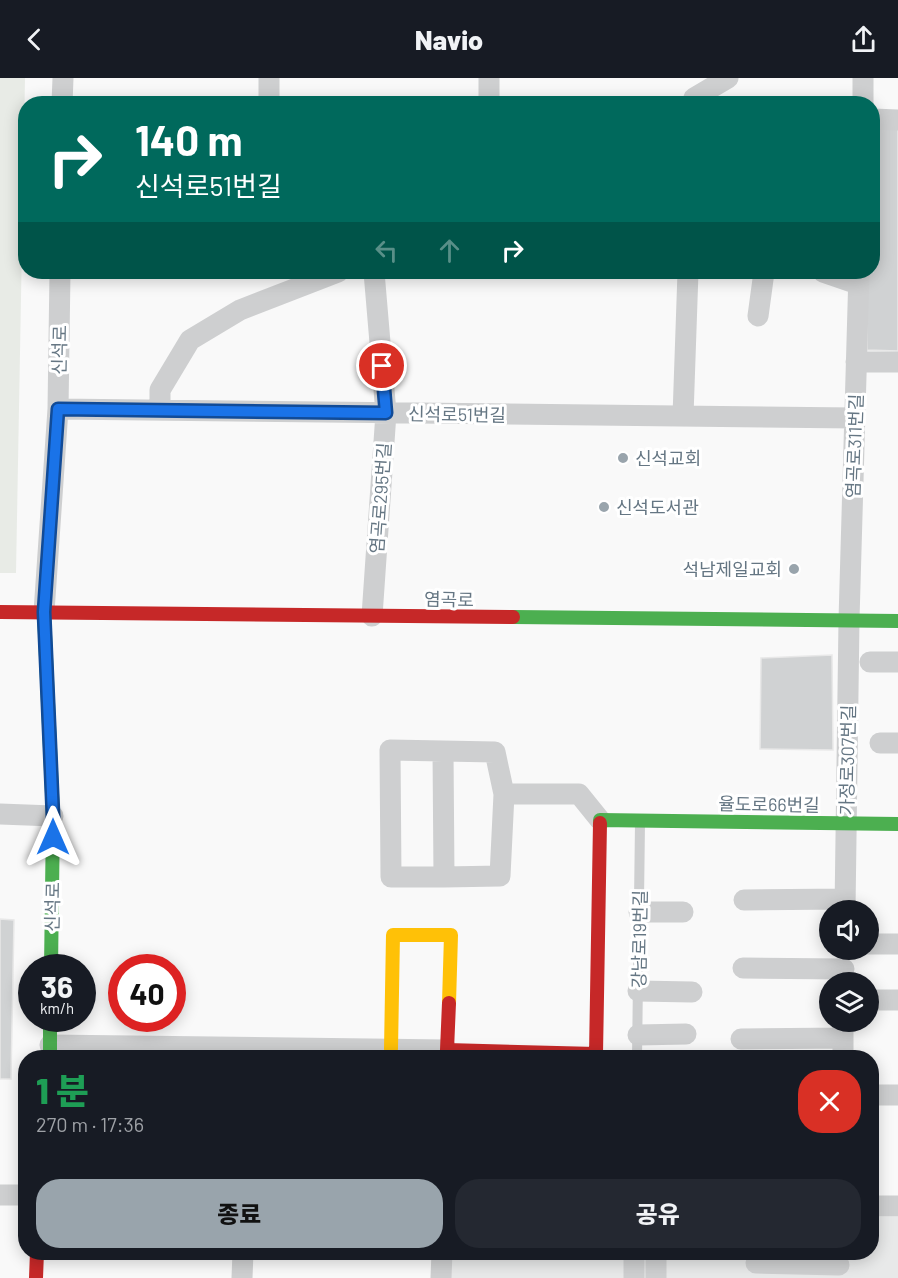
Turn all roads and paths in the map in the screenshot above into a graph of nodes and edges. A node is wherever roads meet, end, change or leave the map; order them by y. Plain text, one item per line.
1 (63, 78) edge
2 (269, 78) edge
3 (489, 78) edge
4 (728, 78) edge
5 (863, 78) edge
6 (694, 93) edge
7 (62, 96) edge
8 (269, 96) edge
9 (489, 96) edge
10 (863, 96) edge
11 (880, 119) edge
12 (898, 120) edge
13 (60, 279) edge
14 (320, 279) edge
15 (375, 279) edge
16 (687, 279) edge
17 (763, 279) edge
18 (858, 279) edge
19 (758, 316) dead end
20 (856, 362) junction
21 (898, 362) edge
22 (58, 409) junction
23 (160, 410) junction
24 (386, 413) junction
25 (683, 416) junction
26 (855, 418) junction
27 (0, 612) edge
28 (44, 612) junction
29 (372, 616) junction
30 (849, 620) junction
31 (898, 621) edge
32 (870, 662) dead end
33 (898, 662) edge
34 (442, 751) junction
35 (504, 794) junction
36 (0, 814) edge
37 (53, 816) junction
38 (600, 820) junction
39 (640, 820) junction
40 (846, 823) junction
41 (898, 824) edge
42 (444, 877) junction
43 (744, 900) dead end
44 (845, 900) edge
45 (819, 904) edge
46 (639, 912) junction
47 (683, 912) dead end
48 (879, 944) edge
49 (898, 944) edge
50 (51, 954) edge
51 (844, 967) edge
52 (743, 968) dead end
53 (638, 991) junction
54 (692, 992) dead end
55 (879, 1000) edge
56 (898, 1000) edge
57 (50, 1032) edge
58 (686, 1034) dead end
59 (638, 1035) junction
60 (741, 1039) dead end
61 (843, 1039) edge
62 (391, 1049) junction
63 (50, 1050) edge
64 (277, 1050) edge
65 (402, 1050) edge
66 (447, 1050) edge
67 (596, 1050) edge
68 (637, 1050) edge
69 (879, 1095) edge
70 (898, 1095) edge
71 (0, 1195) edge
72 (18, 1195) edge
73 (879, 1206) edge
74 (898, 1206) edge
75 (37, 1260) edge
76 (243, 1260) edge
77 (442, 1260) edge
78 (634, 1260) edge
79 (656, 1260) edge
80 (756, 1263) dead end
81 (839, 1265) edge
82 (36, 1278) edge
83 (242, 1278) edge
84 (441, 1278) edge
85 (634, 1278) edge
86 (656, 1278) edge

1 - 7 street
2 - 8 street
3 - 9 street
4 - 6 street
5 - 10 street
11 - 12 street
13 - 22 street, 신석로
14 - 23 street
15 - 24 street, 염곡로295번길
16 - 25 street
17 - 19 street
18 - 20 street, 염곡로311번길
20 - 21 street
20 - 26 street, 염곡로311번길
22 - 23 street, 신석로51번길
22 - 28 street, 신석로
23 - 24 street, 신석로51번길
24 - 25 street, 신석로51번길
24 - 29 street, 염곡로295번길
25 - 26 street, 신석로51번길
26 - 30 street, 염곡로311번길
27 - 28 street, 염곡로
28 - 29 street, 염곡로
28 - 37 street, 신석로
29 - 30 street, 염곡로
30 - 31 street, 염곡로
30 - 40 street, 가정로307번길
32 - 33 street
34 - 35 street
34 - 42 street
34 - 42 street
35 - 38 street
35 - 42 street
36 - 37 street
37 - 50 street, 신석로
38 - 39 street, 율도로66번길
38 - 67 street
39 - 40 street, 율도로66번길
39 - 46 lane, 강남로19번길
40 - 41 street, 율도로66번길
40 - 44 street, 가정로307번길
43 - 45 street, 가정로307번길
46 - 47 street
46 - 53 lane, 강남로19번길
48 - 49 street
51 - 52 street
53 - 54 street
53 - 59 lane, 강남로19번길
55 - 56 street
57 - 63 street
58 - 59 street
59 - 68 lane, 강남로19번길
60 - 61 street
62 - 64 street
62 - 65 street
62 - 66 street
69 - 70 street
71 - 72 street
73 - 74 street
75 - 82 street
76 - 83 street
77 - 84 street
78 - 85 street
79 - 86 street
80 - 81 street

